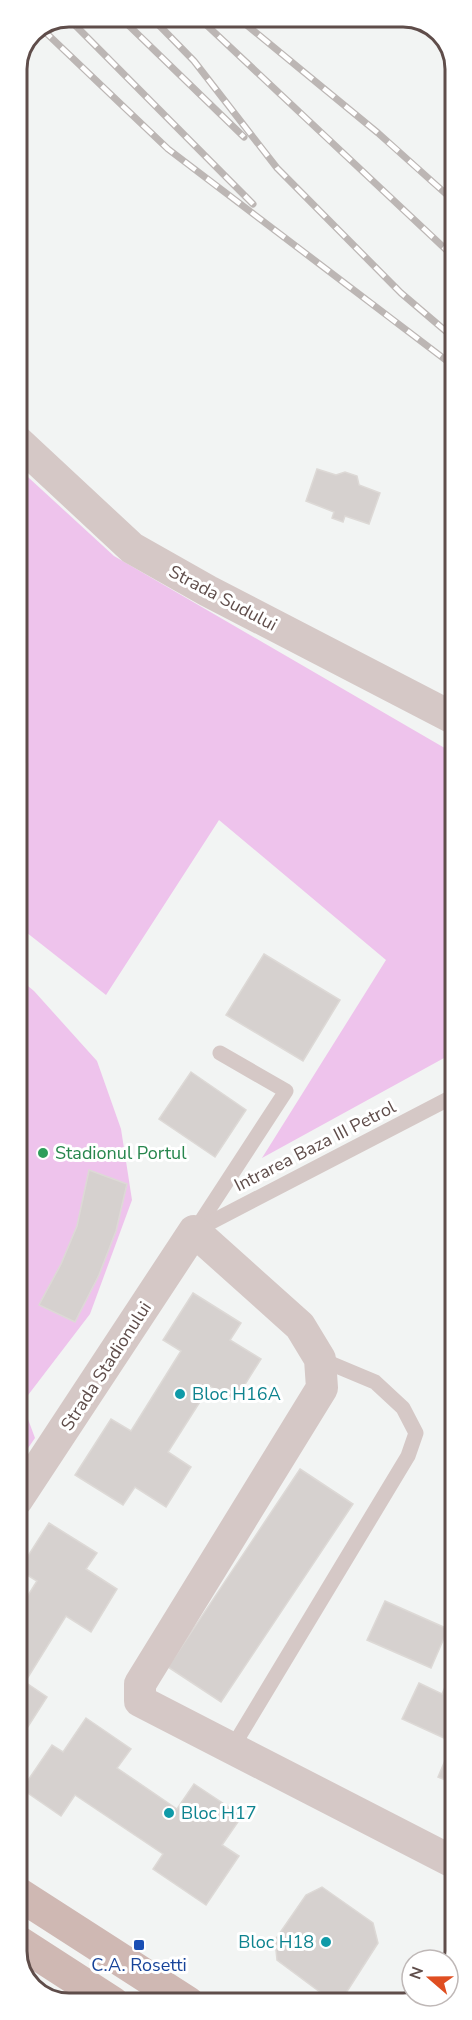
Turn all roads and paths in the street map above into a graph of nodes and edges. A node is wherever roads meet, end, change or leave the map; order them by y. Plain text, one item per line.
1 (27, 450) edge
2 (445, 714) edge
3 (220, 1053) dead end
4 (445, 1101) edge
5 (194, 1231) junction
6 (320, 1359) junction
7 (27, 1485) edge
8 (232, 1748) junction
9 (445, 1858) edge
10 (27, 1899) edge
11 (27, 1947) edge
12 (98, 1993) edge
13 (172, 1993) edge

1 - 2 street, Strada Sudului
3 - 5 lane
4 - 5 lane, Intrarea Baza III Petrol
5 - 6 street
5 - 7 street, Strada Stadionului
6 - 8 lane
6 - 8 street
8 - 9 street
10 - 13 main road
11 - 12 main road

